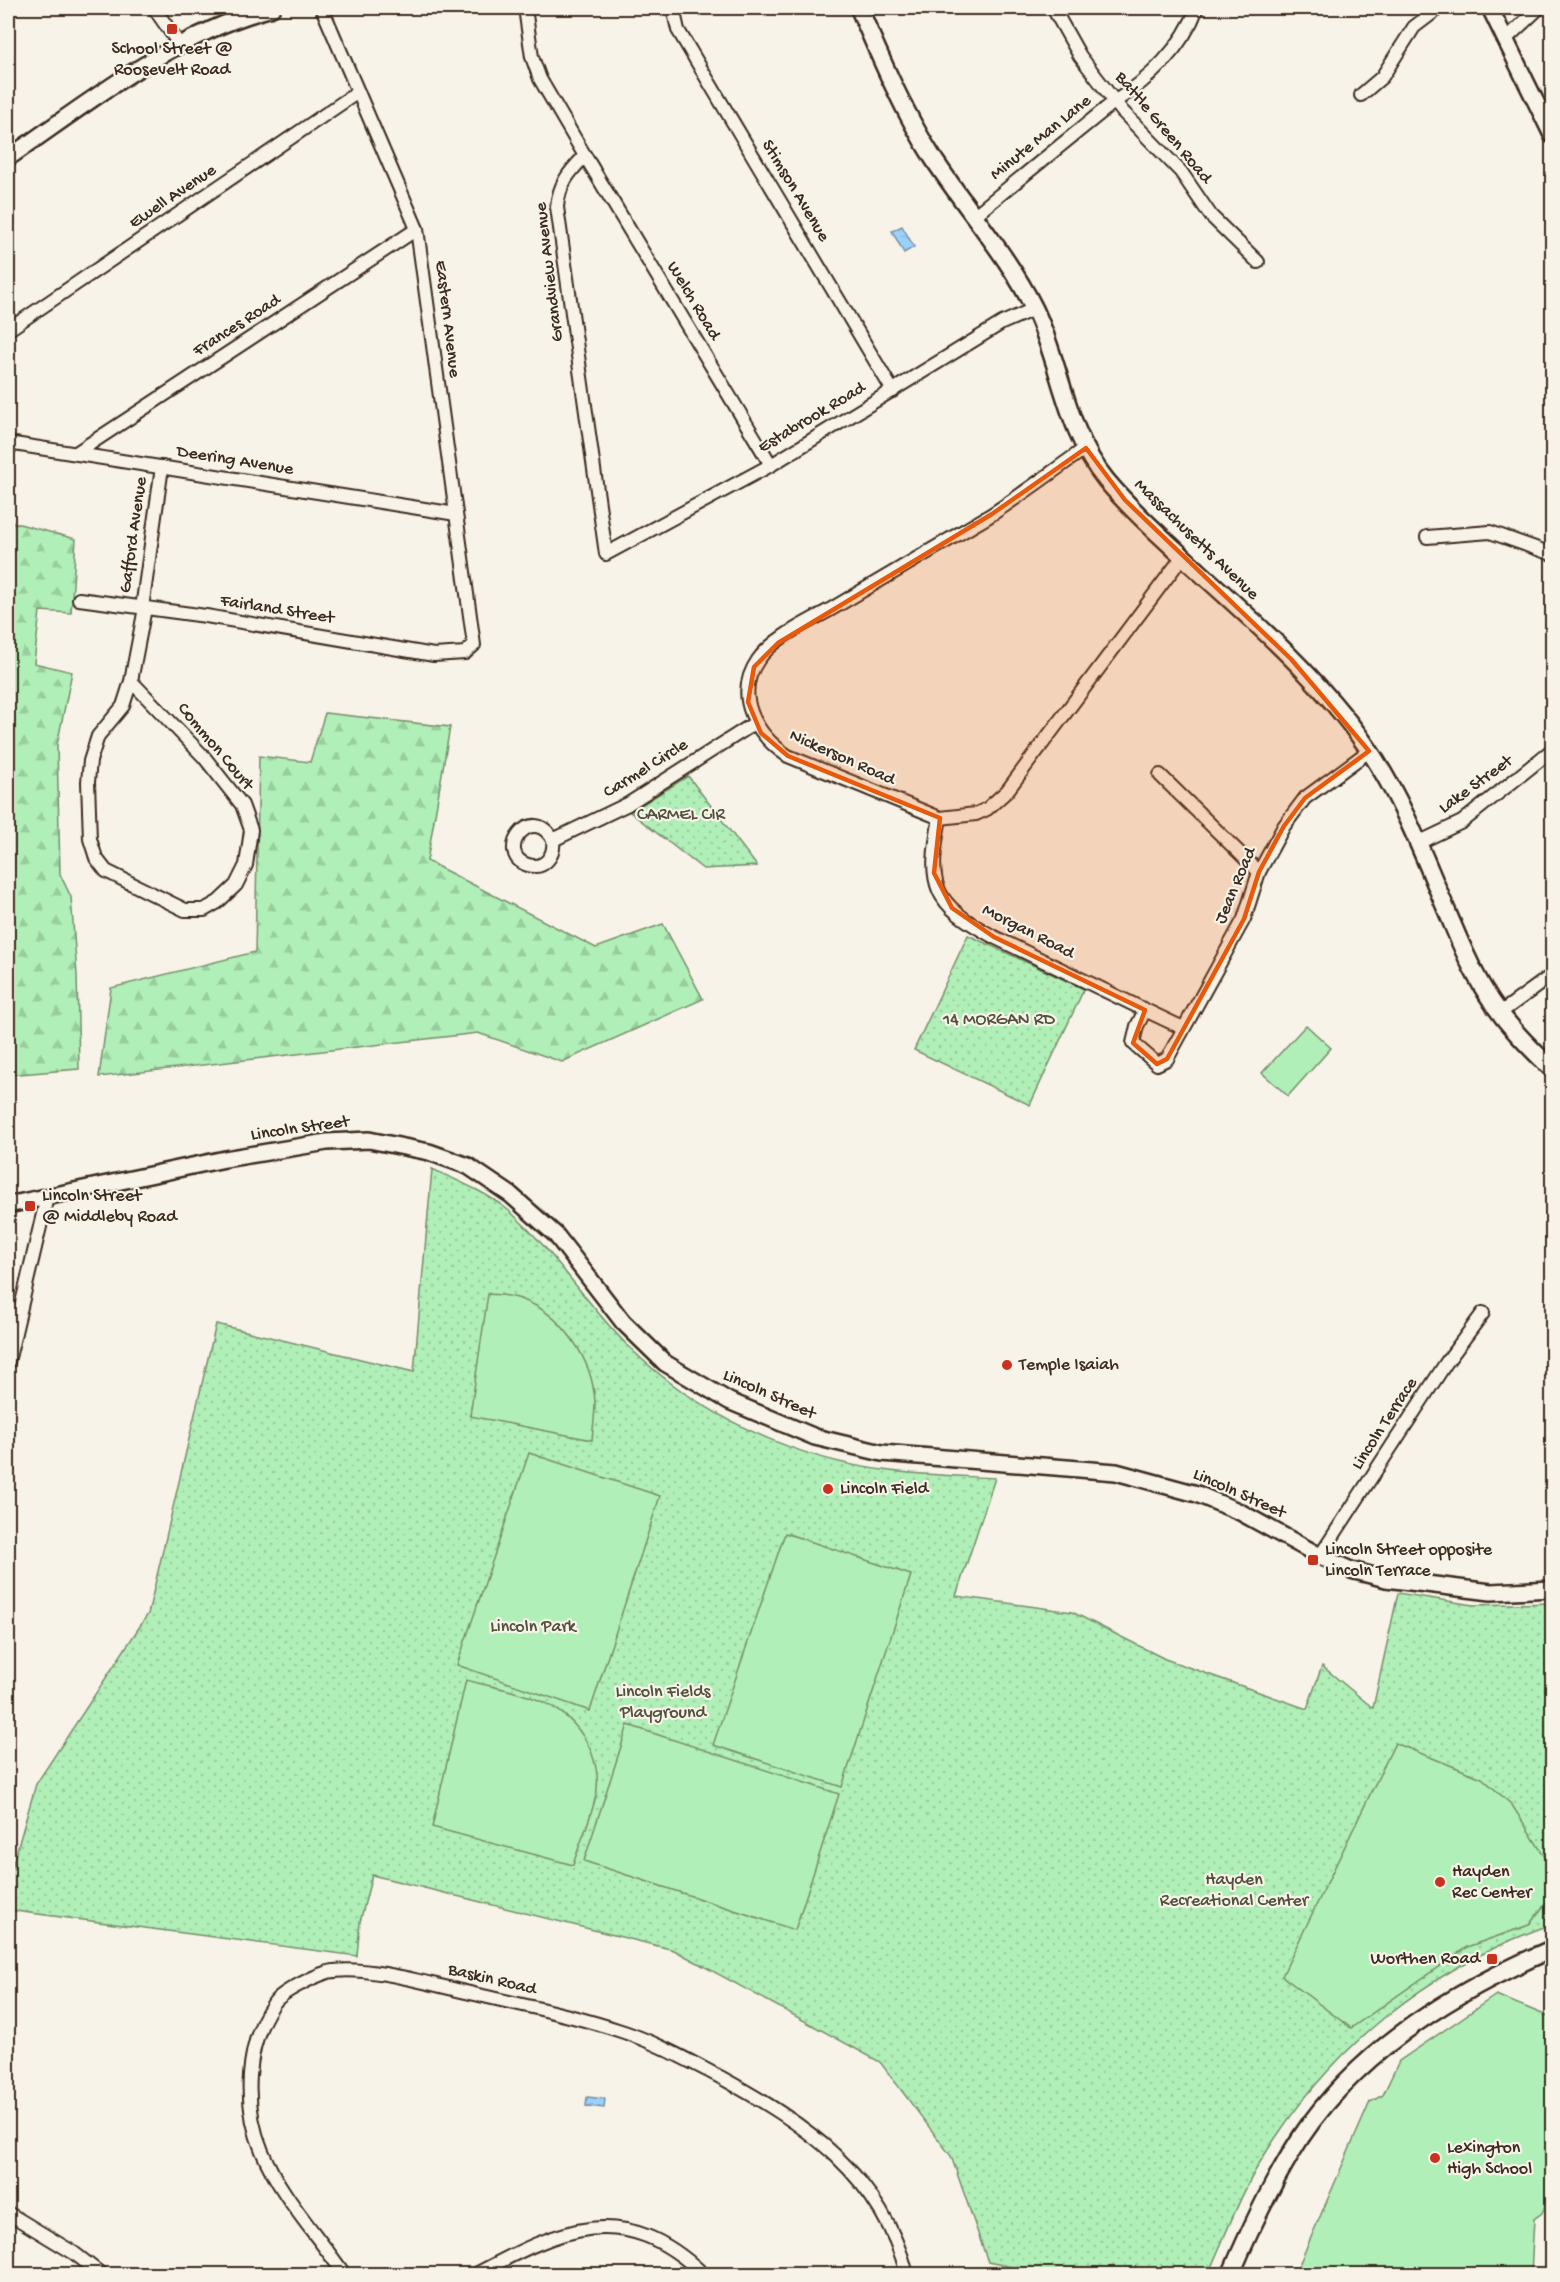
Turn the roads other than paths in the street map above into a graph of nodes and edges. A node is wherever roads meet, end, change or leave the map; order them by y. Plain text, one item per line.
1 (154, 8) edge
2 (272, 8) edge
3 (322, 8) edge
4 (525, 8) edge
5 (673, 8) edge
6 (859, 8) edge
7 (1053, 8) edge
8 (1197, 8) edge
9 (1440, 8) edge
10 (1490, 8) edge
11 (1539, 8) edge
12 (1506, 39) junction
13 (179, 44) junction
14 (358, 92) junction
15 (1361, 94) dead end
16 (1114, 102) junction
17 (1552, 135) edge
18 (585, 156) junction
19 (8, 158) edge
20 (975, 215) junction
21 (417, 229) junction
22 (1258, 262) dead end
23 (1034, 309) junction
24 (8, 330) edge
25 (893, 391) junction
26 (8, 443) edge
27 (1086, 448) junction
28 (76, 453) junction
29 (771, 465) junction
30 (162, 467) junction
31 (456, 514) junction
32 (1427, 537) dead end
33 (606, 554) joint
34 (1552, 554) edge
35 (1183, 556) junction
36 (79, 599) dead end
37 (143, 608) junction
38 (469, 651) joint
39 (131, 681) junction
40 (755, 723) junction
41 (1552, 750) edge
42 (1369, 751) junction
43 (1160, 775) dead end
44 (940, 818) junction
45 (553, 840) dead end
46 (1418, 843) junction
47 (1259, 872) junction
48 (1552, 975) edge
49 (1145, 1010) junction
50 (1500, 1013) junction
51 (1183, 1028) junction
52 (1552, 1069) edge
53 (47, 1197) junction
54 (8, 1205) edge
55 (1483, 1313) dead end
56 (8, 1362) edge
57 (1320, 1556) junction
58 (1552, 1589) edge
59 (1552, 1949) edge
60 (8, 2213) edge
61 (101, 2274) edge
62 (344, 2274) edge
63 (476, 2274) edge
64 (703, 2274) edge
65 (907, 2274) edge
66 (1231, 2274) edge

1 - 13 street
2 - 13 street
3 - 14 street, Eastern Avenue
4 - 18 street
5 - 25 street, Stimson Avenue
6 - 20 main road, Massachusetts Avenue
7 - 16 street, Battle Green Road
8 - 16 street, Minute Man Lane
9 - 15 street
10 - 12 street
11 - 12 street
12 - 17 street
13 - 19 street
14 - 21 street, Eastern Avenue
14 - 24 street, Ewell Avenue
16 - 20 street, Minute Man Lane
16 - 22 street, Battle Green Road
18 - 29 street, Welch Road
18 - 33 street, Grandview Avenue
20 - 23 main road, Massachusetts Avenue
21 - 28 street, Frances Road
21 - 31 street, Eastern Avenue
23 - 25 street, Estabrook Road
23 - 27 main road, Massachusetts Avenue
25 - 29 street, Estabrook Road
26 - 28 street, Deering Avenue
27 - 35 main road, Massachusetts Avenue
27 - 40 street, Nickerson Road
28 - 30 street, Deering Avenue
29 - 33 street, Estabrook Road
30 - 31 street, Deering Avenue
30 - 37 street, Gafford Avenue
31 - 38 street, Eastern Avenue
32 - 34 street
35 - 42 main road, Massachusetts Avenue
35 - 44 street, Nickerson Road
36 - 37 street, Fairland Street
37 - 38 street, Fairland Street
37 - 39 street, Common Court
39 - 39 street, Common Court
40 - 44 street, Nickerson Road
40 - 45 street, Carmel Circle
41 - 46 street, Lake Street
42 - 46 main road, Massachusetts Avenue
42 - 47 street, Jean Road
43 - 47 street
44 - 49 street, Morgan Road
46 - 50 main road, Massachusetts Avenue
47 - 51 street, Jean Road
48 - 50 street
49 - 51 street
49 - 51 street, Jean Road
50 - 52 main road, Massachusetts Avenue
53 - 54 street, Lincoln Street
53 - 56 street
53 - 57 street, Lincoln Street
55 - 57 street, Lincoln Terrace
57 - 58 street, Lincoln Street
59 - 66 main road
60 - 61 street
62 - 65 street, Baskin Road
63 - 64 street

